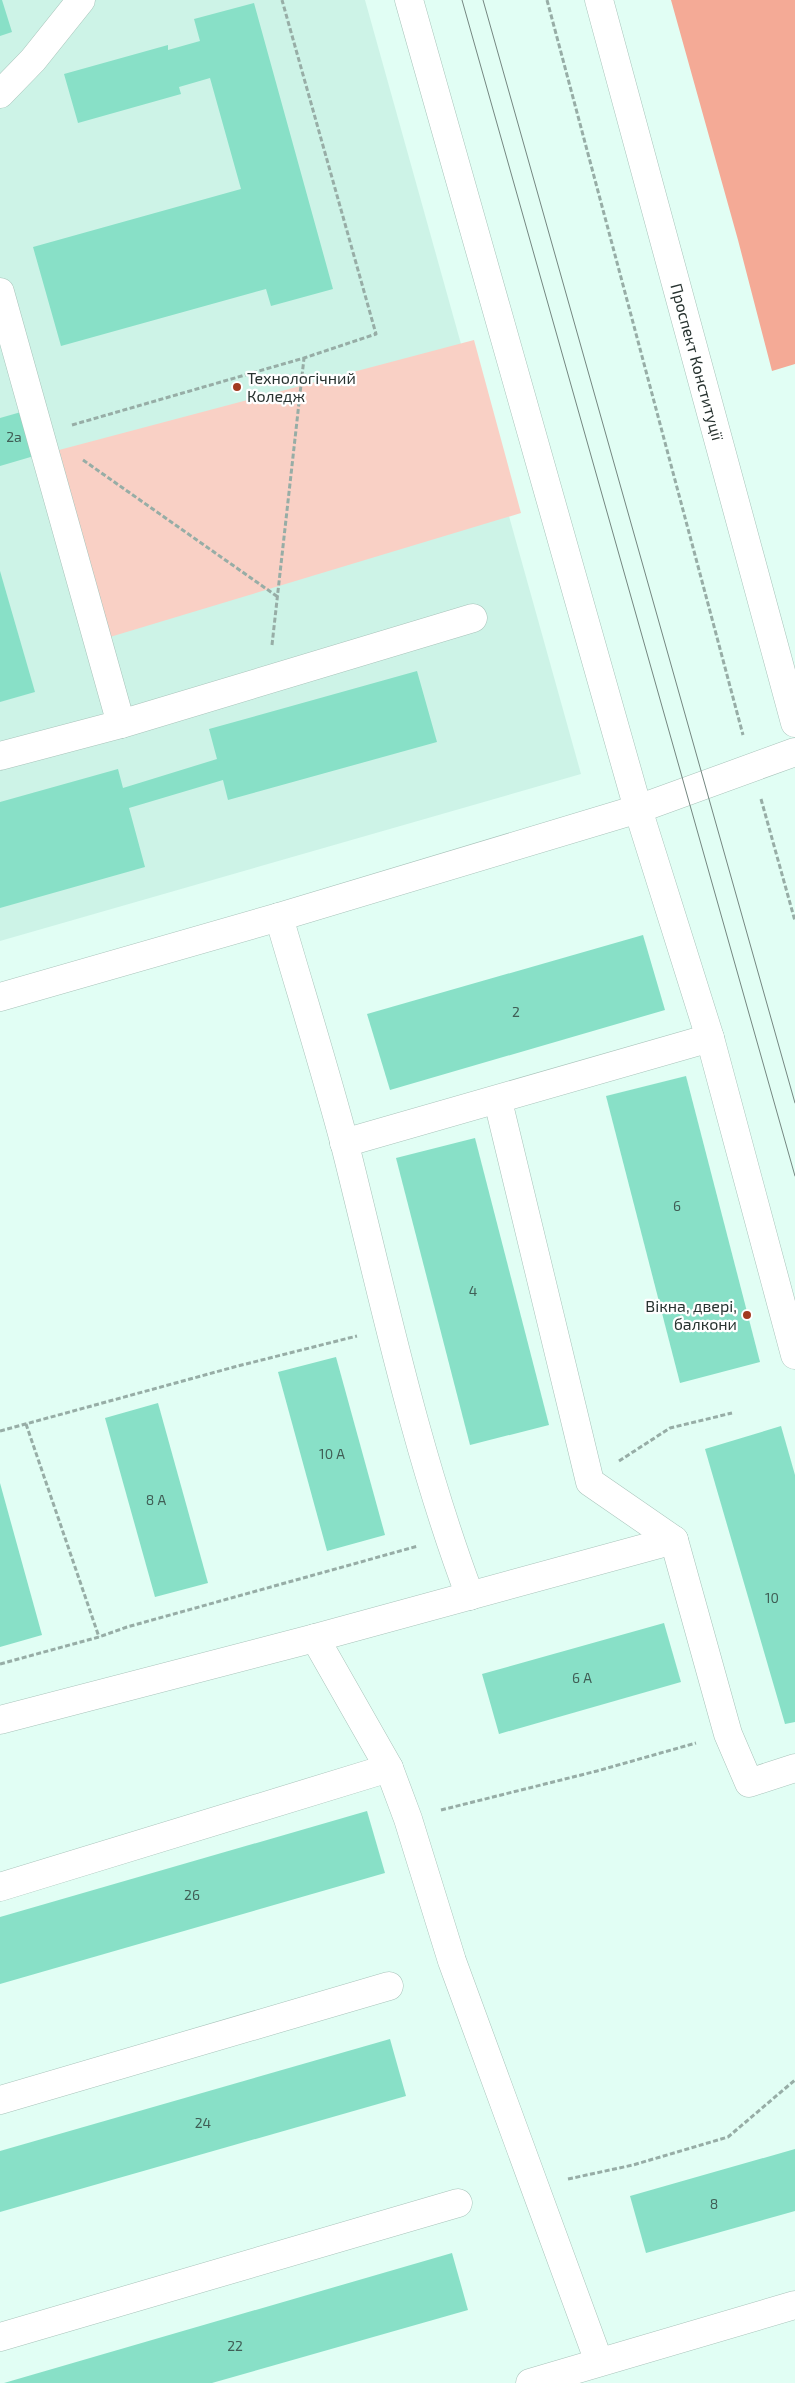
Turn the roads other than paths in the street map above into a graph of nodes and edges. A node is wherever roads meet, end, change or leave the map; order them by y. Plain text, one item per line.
1 (81, 0) edge
2 (409, 0) edge
3 (599, 0) edge
4 (0, 94) edge
5 (0, 292) edge
6 (473, 618) dead end
7 (795, 723) edge
8 (121, 724) junction
9 (795, 752) edge
10 (0, 756) edge
11 (638, 809) junction
12 (279, 917) junction
13 (0, 997) edge
14 (710, 1038) junction
15 (498, 1101) junction
16 (344, 1144) junction
17 (795, 1355) edge
18 (674, 1540) junction
19 (470, 1596) junction
20 (315, 1638) junction
21 (0, 1720) edge
22 (389, 1768) junction
23 (795, 1768) edge
24 (0, 1887) edge
25 (389, 1986) dead end
26 (0, 2100) edge
27 (458, 2203) dead end
28 (795, 2305) edge
29 (0, 2337) edge
30 (599, 2362) junction
31 (530, 2383) edge

1 - 4 street
2 - 11 street
3 - 7 street, Проспект Конституції
5 - 8 street
6 - 8 street
8 - 10 street
9 - 11 street
11 - 12 street
11 - 14 street
12 - 13 street
12 - 16 street
14 - 15 street
14 - 17 street
15 - 16 street
15 - 18 street
16 - 19 street
18 - 19 street
18 - 23 street
19 - 20 street
20 - 21 street
20 - 22 street
22 - 24 street
22 - 30 street
25 - 26 street
27 - 29 street
28 - 30 street
30 - 31 street

